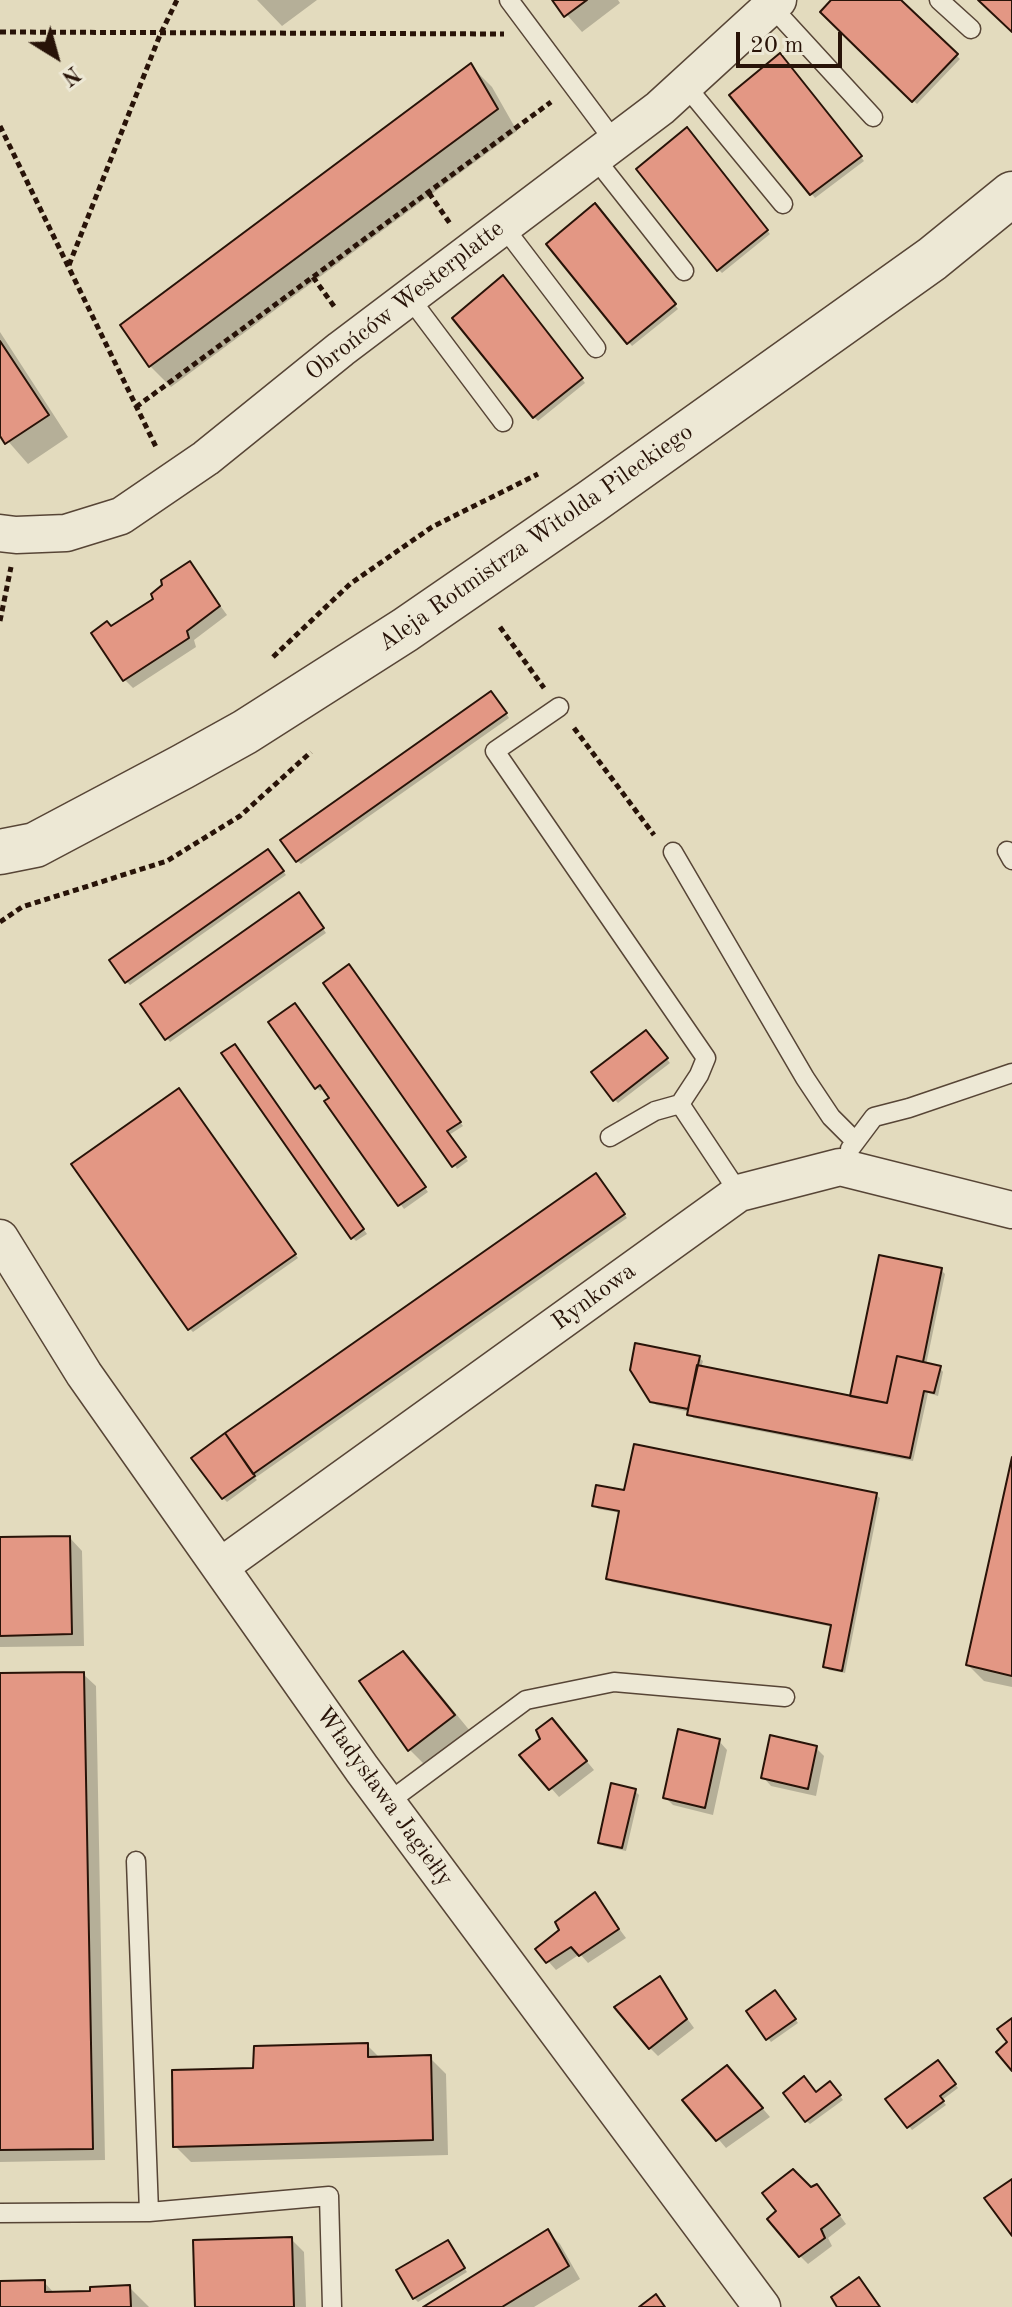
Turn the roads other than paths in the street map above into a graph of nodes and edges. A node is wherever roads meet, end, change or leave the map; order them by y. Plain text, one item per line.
1 (509, 0) edge
2 (939, 0) edge
3 (774, 3) edge
4 (971, 29) dead end
5 (685, 85) junction
6 (873, 117) dead end
7 (604, 150) junction
8 (1012, 194) edge
9 (783, 204) dead end
10 (503, 226) junction
11 (684, 271) dead end
12 (409, 297) junction
13 (596, 348) dead end
14 (503, 422) dead end
15 (7, 544) edge
16 (559, 707) road end
17 (18, 848) edge
18 (673, 852) road end
19 (0, 885) edge
20 (1012, 1073) edge
21 (680, 1104) junction
22 (610, 1137) dead end
23 (847, 1154) junction
24 (739, 1193) junction
25 (1012, 1210) edge
26 (0, 1238) edge
27 (11, 1267) edge
28 (221, 1566) junction
29 (785, 1697) dead end
30 (387, 1803) junction
31 (136, 1861) dead end
32 (149, 2212) junction
33 (0, 2213) edge
34 (332, 2307) edge
35 (762, 2307) edge

1 - 7 lane
2 - 4 lane
3 - 5 street, Obrońców Westerplatte
3 - 6 lane
5 - 7 street, Obrońców Westerplatte
5 - 9 lane
7 - 10 street, Obrońców Westerplatte
7 - 11 lane
8 - 17 street, Aleja Rotmistrza Witolda Pileckiego
10 - 12 street, Obrońców Westerplatte
10 - 13 lane
12 - 14 lane
12 - 15 street, Obrońców Westerplatte
16 - 21 lane
17 - 19 street, Aleja Rotmistrza Witolda Pileckiego
18 - 23 lane
20 - 23 lane
21 - 22 lane
21 - 24 lane
23 - 24 street, Rynkowa
23 - 25 street, Rynkowa
24 - 28 street, Rynkowa
26 - 27 street, Władysława Jagiełły
27 - 28 street, Władysława Jagiełły
28 - 30 street, Władysława Jagiełły
29 - 30 lane
30 - 35 street, Władysława Jagiełły
31 - 32 lane
32 - 33 lane
32 - 34 lane

